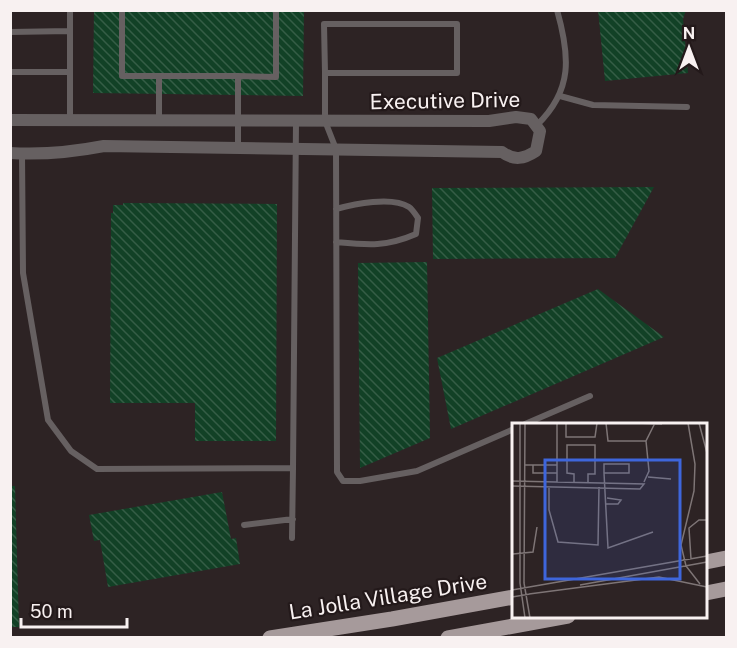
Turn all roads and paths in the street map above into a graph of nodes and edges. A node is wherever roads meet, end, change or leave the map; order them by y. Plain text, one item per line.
1 (70, 10) edge
2 (122, 10) edge
3 (276, 10) edge
4 (557, 10) edge
5 (70, 31) junction
6 (10, 32) edge
7 (10, 72) edge
8 (70, 72) junction
9 (325, 73) junction
10 (159, 76) junction
11 (238, 76) junction
12 (560, 96) junction
13 (687, 107) dead end
14 (10, 120) edge
15 (70, 121) junction
16 (159, 121) junction
17 (325, 121) junction
18 (238, 122) junction
19 (296, 122) junction
20 (537, 125) junction
21 (238, 148) junction
22 (296, 149) junction
23 (336, 149) junction
24 (16, 154) edge
25 (336, 209) junction
26 (336, 242) junction
27 (590, 396) dead end
28 (527, 423) edge
29 (512, 429) edge
30 (293, 468) junction
31 (293, 519) junction
32 (244, 525) dead end
33 (292, 538) dead end
34 (726, 558) edge
35 (707, 562) edge
36 (726, 589) edge
37 (707, 592) edge
38 (512, 597) edge
39 (557, 618) edge
40 (270, 638) edge
41 (448, 638) edge

1 - 5 lane
2 - 10 lane
3 - 11 lane
4 - 12 lane
5 - 6 lane
5 - 8 lane
7 - 8 lane
8 - 15 lane
9 - 9 lane
9 - 17 lane
10 - 11 lane
10 - 16 lane
11 - 18 lane
12 - 13 lane
12 - 20 lane
14 - 15 street, Executive Drive
15 - 16 street, Executive Drive
16 - 18 street, Executive Drive
17 - 19 street, Executive Drive
17 - 20 street, Executive Drive
17 - 23 lane
18 - 19 street, Executive Drive
18 - 21 lane
19 - 22 lane
20 - 23 street, Executive Drive
21 - 22 street, Executive Drive
21 - 24 street, Executive Drive
22 - 23 street, Executive Drive
22 - 30 lane
23 - 25 lane
24 - 30 lane
25 - 26 lane
25 - 26 lane
26 - 29 lane
27 - 28 lane
30 - 31 lane
31 - 32 lane
31 - 33 lane
34 - 35 main road
36 - 37 main road
38 - 40 main road, La Jolla Village Drive
39 - 41 main road

